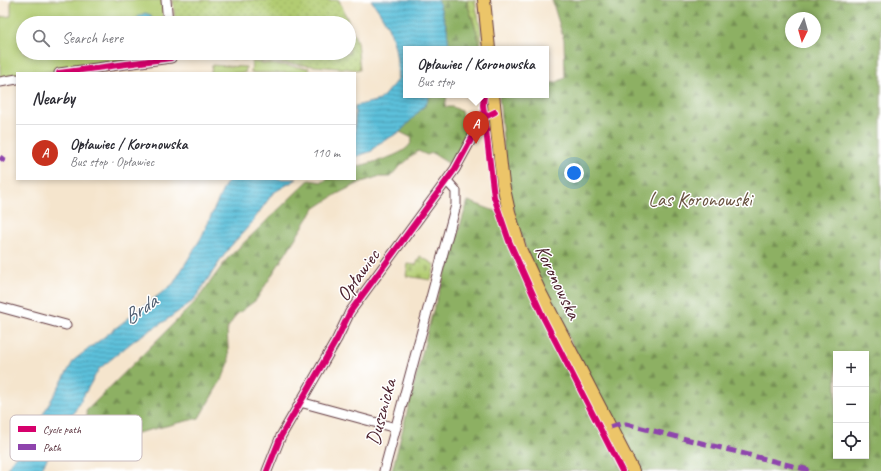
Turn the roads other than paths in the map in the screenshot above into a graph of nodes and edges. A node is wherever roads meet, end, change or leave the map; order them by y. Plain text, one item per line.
1 (166, 0) edge
2 (484, 0) edge
3 (167, 16) edge
4 (489, 46) edge
5 (145, 60) edge
6 (66, 72) edge
7 (16, 79) edge
8 (0, 82) edge
9 (493, 98) edge
10 (495, 112) junction
11 (447, 181) junction
12 (0, 307) edge
13 (66, 325) dead end
14 (300, 402) junction
15 (396, 428) junction
16 (267, 471) edge
17 (384, 471) edge
18 (633, 471) edge

1 - 3 street
2 - 4 main road
5 - 6 street
7 - 8 street
9 - 10 main road, Koronowska
10 - 11 street, Opławiec
10 - 18 main road, Koronowska
11 - 14 street, Opławiec
11 - 15 street, Dusznicka
12 - 13 street
14 - 15 street
14 - 16 street, Opławiec
15 - 17 street, Dusznicka

